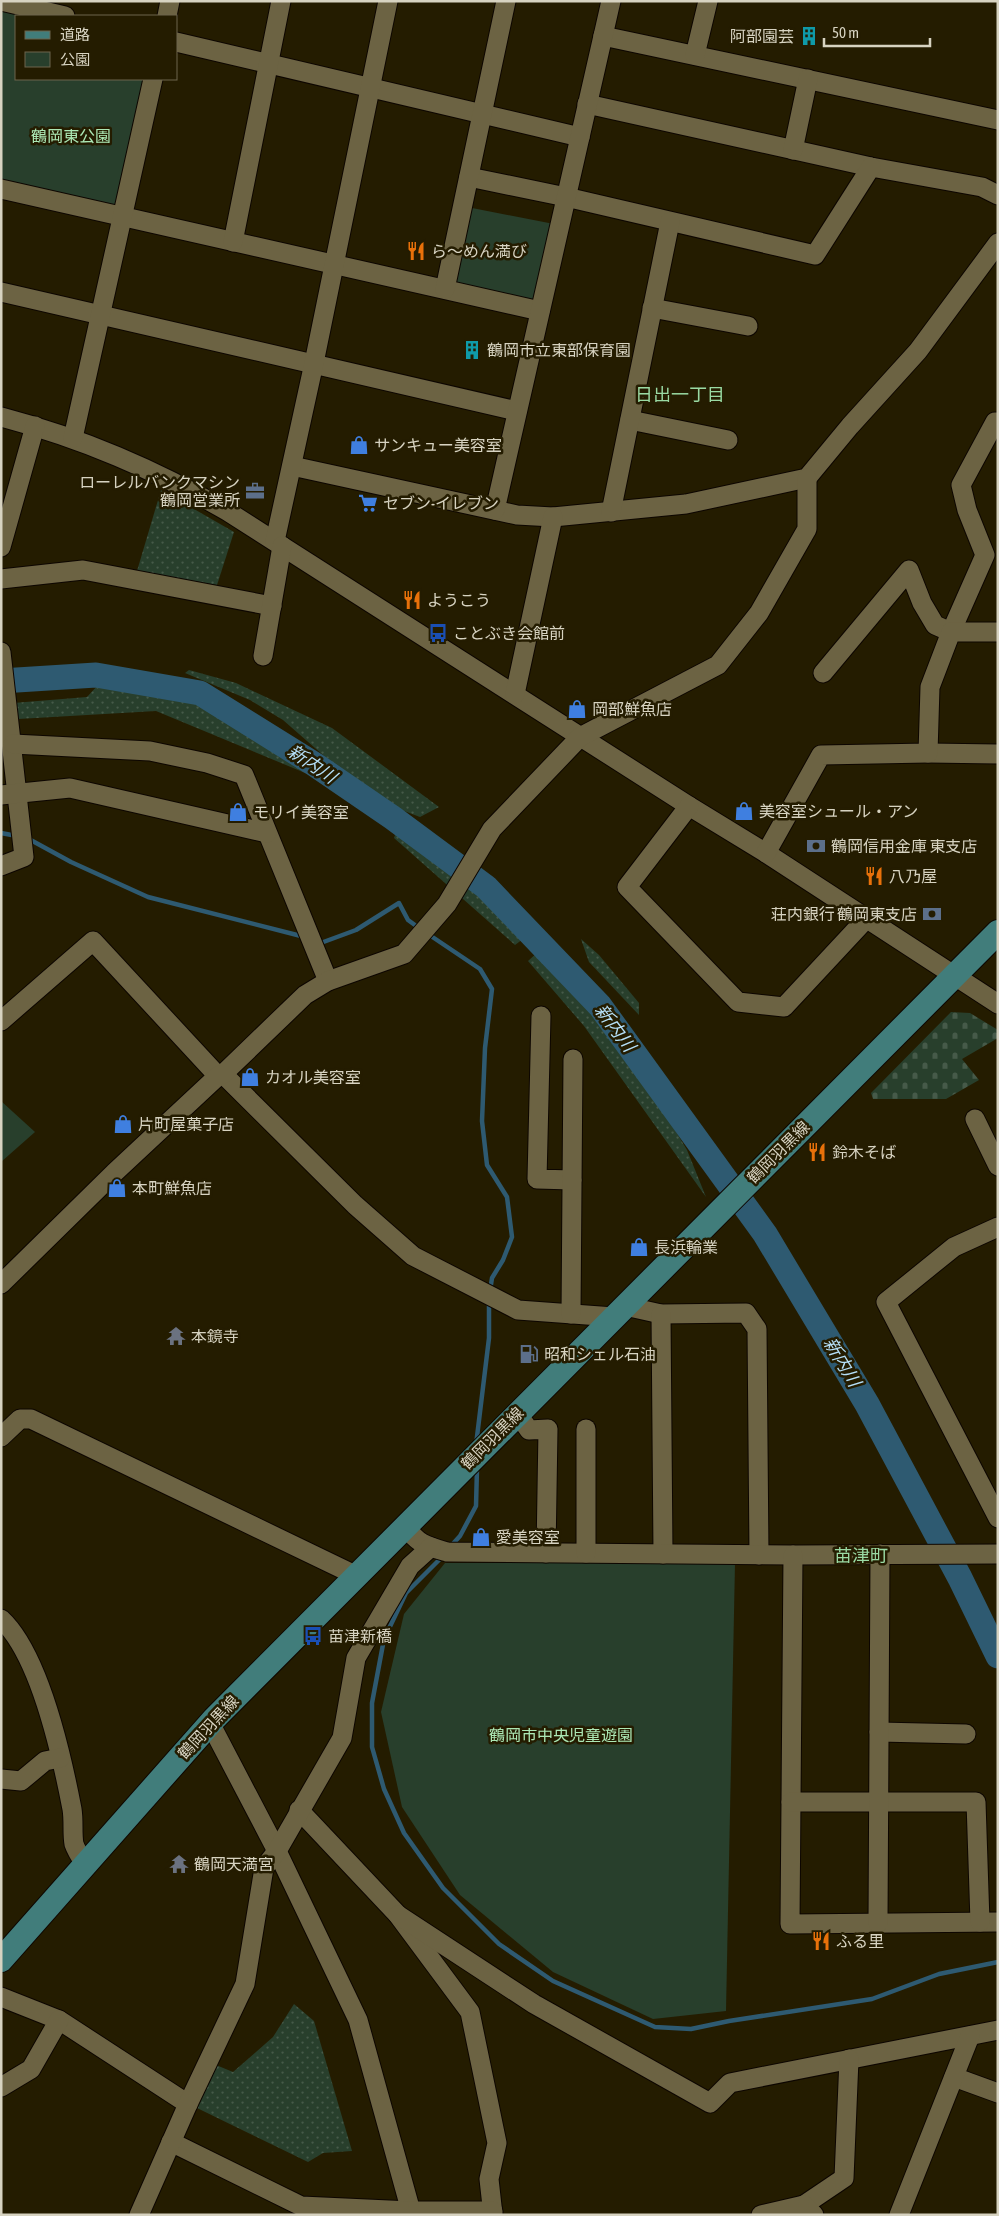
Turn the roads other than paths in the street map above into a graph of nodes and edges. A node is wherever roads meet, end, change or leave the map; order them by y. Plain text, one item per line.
1 (170, 1) edge
2 (281, 1) edge
3 (388, 1) edge
4 (506, 1) edge
5 (611, 1) edge
6 (708, 1) edge
7 (1, 2) edge
8 (60, 15) edge
9 (167, 15) edge
10 (603, 36) junction
11 (178, 42) edge
12 (695, 55) junction
13 (269, 63) junction
14 (808, 79) junction
15 (153, 80) edge
16 (370, 87) junction
17 (587, 104) junction
18 (482, 113) junction
19 (998, 120) edge
20 (580, 136) junction
21 (792, 150) junction
22 (871, 167) junction
23 (469, 176) junction
24 (1, 189) edge
25 (998, 195) edge
26 (566, 197) junction
27 (122, 218) junction
28 (670, 222) junction
29 (233, 242) junction
30 (998, 242) edge
31 (334, 263) junction
32 (445, 289) junction
33 (1, 292) edge
34 (652, 308) junction
35 (540, 311) junction
36 (100, 315) junction
37 (748, 326) dead end
38 (314, 363) junction
39 (517, 411) junction
40 (1, 417) edge
41 (630, 420) junction
42 (998, 422) edge
43 (35, 426) junction
44 (73, 438) junction
45 (728, 440) dead end
46 (292, 466) junction
47 (807, 478) junction
48 (495, 510) junction
49 (611, 512) junction
50 (553, 517) junction
51 (3, 537) edge
52 (278, 544) junction
53 (1, 579) edge
54 (272, 606) junction
55 (952, 632) junction
56 (998, 632) edge
57 (1, 652) edge
58 (263, 656) dead end
59 (823, 673) dead end
60 (515, 694) junction
61 (12, 737) junction
62 (580, 737) junction
63 (928, 752) junction
64 (998, 754) edge
65 (10, 794) edge
66 (689, 806) junction
67 (268, 833) junction
68 (766, 852) junction
69 (1, 866) edge
70 (866, 919) junction
71 (998, 932) edge
72 (954, 976) junction
73 (328, 981) junction
74 (998, 1004) edge
75 (541, 1016) dead end
76 (2, 1020) edge
77 (573, 1059) dead end
78 (221, 1075) junction
79 (975, 1119) dead end
80 (998, 1166) edge
81 (572, 1180) junction
82 (998, 1227) edge
83 (1, 1284) edge
84 (619, 1312) junction
85 (571, 1314) junction
86 (661, 1314) junction
87 (518, 1413) junction
88 (586, 1429) dead end
89 (1, 1437) edge
90 (998, 1518) edge
91 (405, 1525) junction
92 (431, 1548) junction
93 (546, 1553) junction
94 (586, 1553) junction
95 (663, 1554) junction
96 (875, 1554) junction
97 (998, 1554) edge
98 (759, 1555) junction
99 (793, 1555) junction
100 (357, 1576) junction
101 (1, 1619) edge
102 (210, 1723) junction
103 (879, 1732) junction
104 (966, 1734) dead end
105 (60, 1758) junction
106 (1, 1779) edge
107 (791, 1802) junction
108 (879, 1802) junction
109 (299, 1810) junction
110 (276, 1851) junction
111 (85, 1864) junction
112 (398, 1915) junction
113 (989, 1922) edge
114 (878, 1923) junction
115 (1, 1960) edge
116 (1, 1997) edge
117 (59, 2020) junction
118 (998, 2030) edge
119 (970, 2036) junction
120 (849, 2059) junction
121 (954, 2077) junction
122 (1, 2087) edge
123 (998, 2093) edge
124 (188, 2104) junction
125 (171, 2142) junction
126 (809, 2210) edge
127 (412, 2213) edge
128 (493, 2213) edge
129 (139, 2215) edge
130 (761, 2215) edge
131 (899, 2215) edge

1 - 9 street
2 - 13 street
3 - 16 street
4 - 18 street
5 - 10 street
6 - 12 street
7 - 8 street
10 - 12 street
10 - 17 street
11 - 13 street
12 - 14 street
13 - 16 street
13 - 29 street
14 - 19 street
14 - 21 street
15 - 27 street
16 - 18 street
16 - 31 street
17 - 20 street
17 - 21 street
18 - 20 street
18 - 23 street
20 - 26 street
21 - 22 street
22 - 25 street
22 - 28 street
23 - 26 street
23 - 32 street
24 - 27 street
26 - 28 street
26 - 35 street
27 - 29 street
27 - 36 street
28 - 34 street
29 - 31 street
30 - 47 street
31 - 32 street
31 - 38 street
32 - 35 street
33 - 36 street
34 - 37 street
34 - 41 street
35 - 39 street
36 - 38 street
36 - 44 street
38 - 39 street
38 - 46 street
39 - 48 street
40 - 43 street
41 - 45 street
41 - 49 street
42 - 55 street
43 - 44 street
43 - 51 street
44 - 52 street
46 - 48 street
46 - 52 street
47 - 49 street
47 - 62 street
48 - 50 street
49 - 50 street
50 - 60 street
52 - 54 street
52 - 60 street
53 - 54 street
54 - 58 street
55 - 56 street
55 - 59 street
55 - 63 street
57 - 61 street
60 - 62 street
61 - 65 street
61 - 67 street
62 - 66 street
62 - 73 street
63 - 64 street
63 - 68 street
65 - 67 street
65 - 69 street
66 - 68 street
66 - 70 street
67 - 73 street
68 - 70 street
70 - 72 street
71 - 72 main road, 鶴岡羽黒線
72 - 74 street
72 - 84 main road, 鶴岡羽黒線
73 - 78 street
75 - 81 street
76 - 78 street
77 - 81 street
78 - 83 street
78 - 85 street
79 - 80 street
81 - 85 street
82 - 90 street
84 - 85 street
84 - 86 street
84 - 87 main road, 鶴岡羽黒線
86 - 95 street
86 - 98 street
87 - 91 main road, 鶴岡羽黒線
87 - 93 street
88 - 94 street
89 - 100 street
91 - 92 street
91 - 100 main road, 鶴岡羽黒線
92 - 93 street
92 - 109 street
93 - 94 street
94 - 95 street
95 - 98 street
96 - 97 street
96 - 99 street
96 - 103 street
98 - 99 street
99 - 107 street
100 - 102 main road, 鶴岡羽黒線
101 - 105 street
102 - 110 street
102 - 111 main road, 鶴岡羽黒線
103 - 104 street
103 - 108 street
105 - 106 street
105 - 111 street
107 - 108 street
107 - 114 street
108 - 113 street
108 - 114 street
109 - 110 street
109 - 112 street
110 - 124 street
110 - 127 street
111 - 115 main road, 鶴岡羽黒線
112 - 120 street
112 - 128 street
113 - 114 street
116 - 117 street
117 - 122 street
117 - 124 street
118 - 119 street
119 - 120 street
119 - 121 street
120 - 126 street
121 - 123 street
121 - 131 street
124 - 125 street
125 - 127 street
125 - 129 street
126 - 130 street
127 - 128 street

